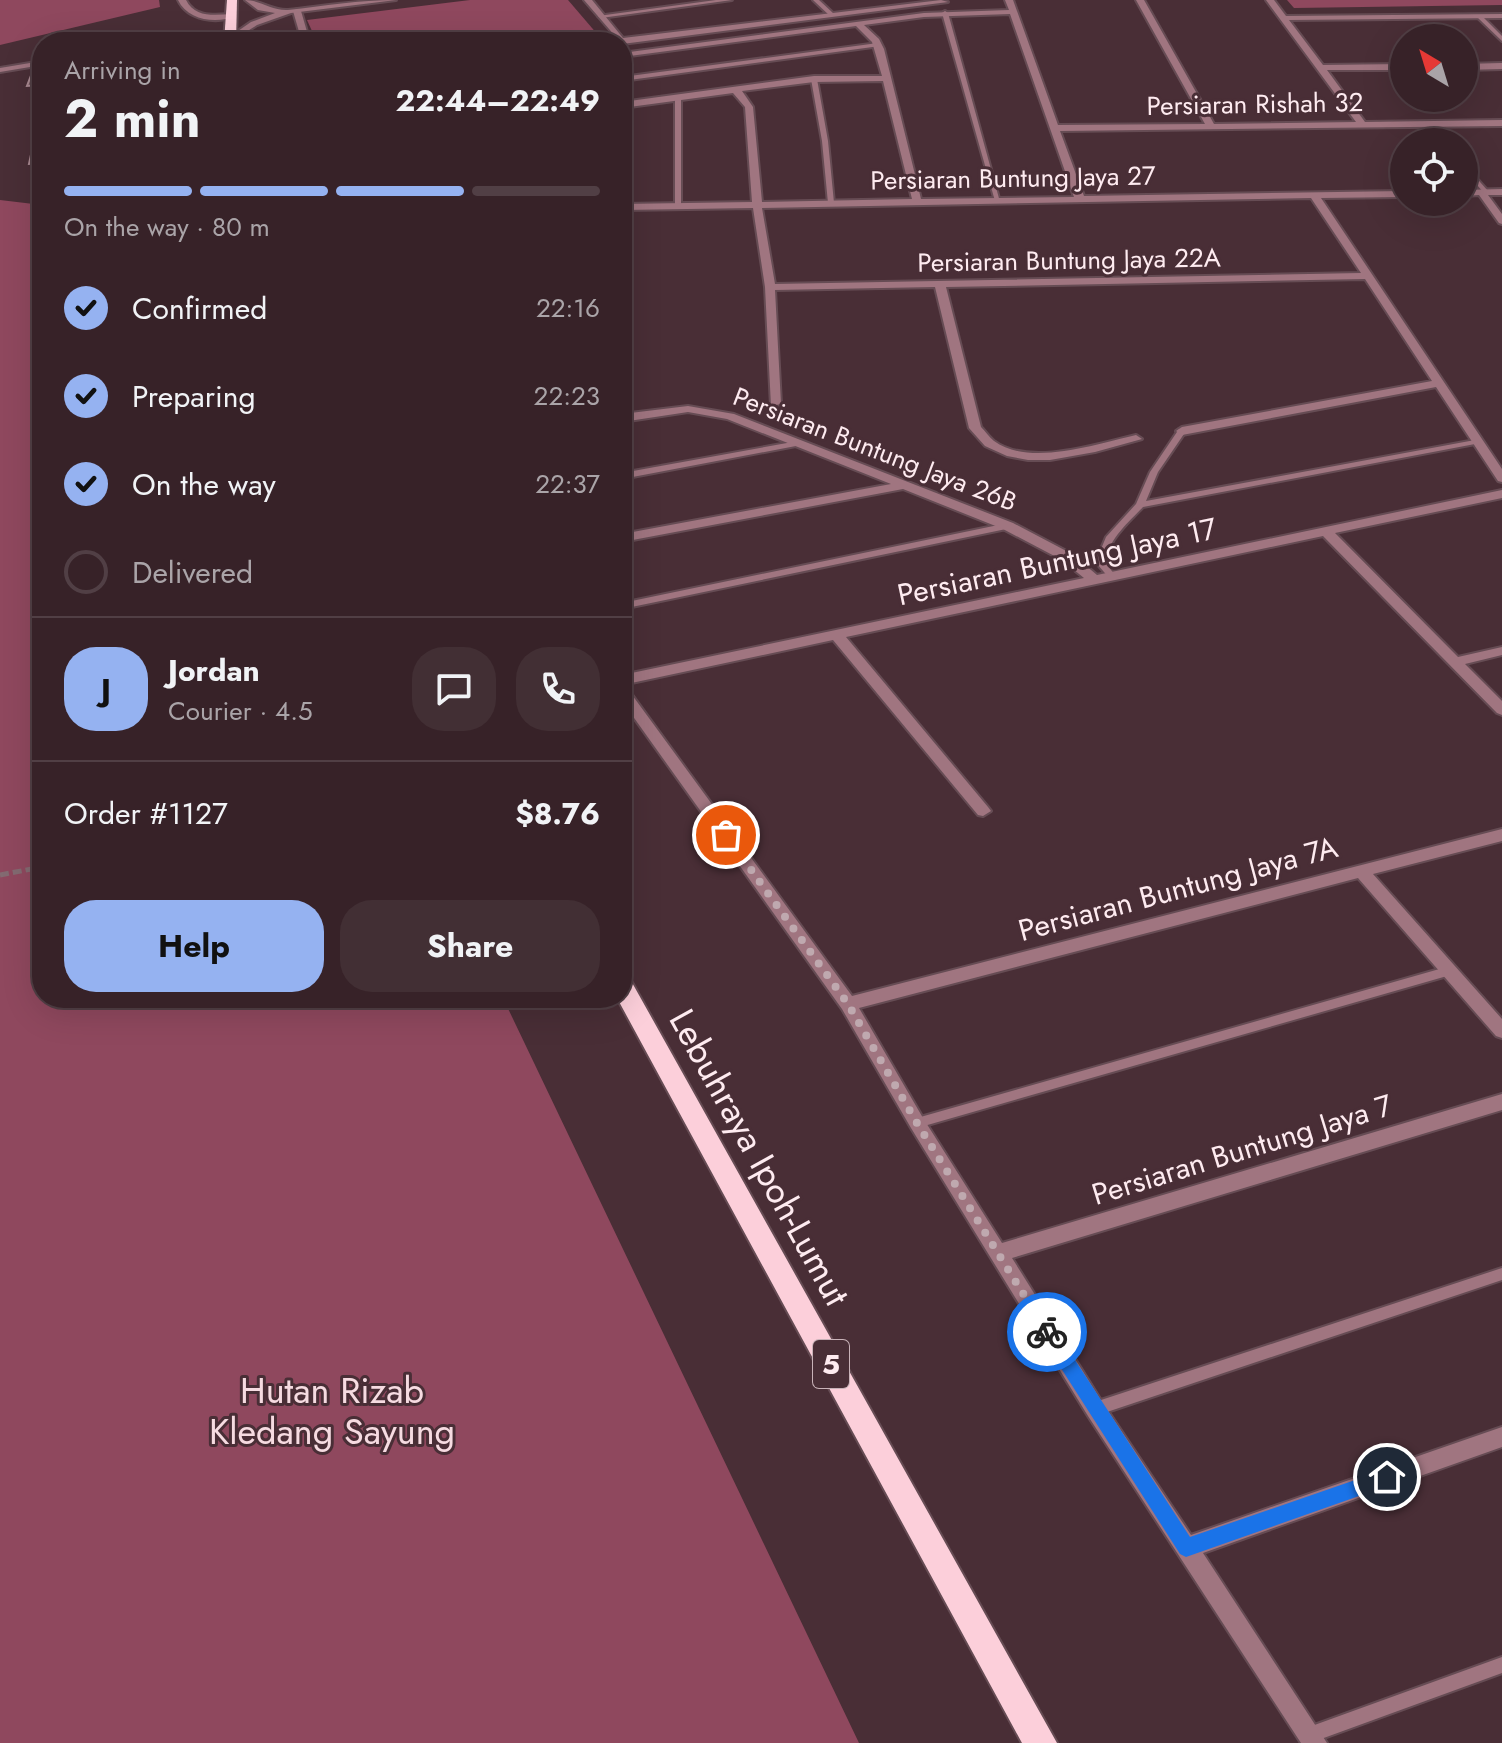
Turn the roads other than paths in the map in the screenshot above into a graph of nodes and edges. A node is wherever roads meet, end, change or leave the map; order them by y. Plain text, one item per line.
1 (182, 0) edge
2 (232, 0) edge
3 (246, 0) edge
4 (304, 0) edge
5 (392, 0) edge
6 (588, 0) edge
7 (729, 0) edge
8 (816, 0) edge
9 (1140, 0) edge
10 (1270, 0) edge
11 (1009, 1) edge
12 (955, 2) dead end
13 (996, 2) edge
14 (308, 10) junction
15 (292, 12) junction
16 (1014, 12) junction
17 (945, 13) junction
18 (832, 15) junction
19 (232, 16) junction
20 (601, 16) junction
21 (1479, 16) junction
22 (1502, 16) edge
23 (1283, 18) junction
24 (857, 23) junction
25 (231, 32) edge
26 (242, 32) edge
27 (245, 32) edge
28 (301, 32) edge
29 (614, 32) edge
30 (1502, 39) edge
31 (632, 41) edge
32 (878, 45) junction
33 (632, 54) edge
34 (32, 65) edge
35 (1502, 66) edge
36 (1390, 67) edge
37 (1478, 67) edge
38 (1322, 68) junction
39 (0, 70) edge
40 (632, 78) edge
41 (887, 78) junction
42 (814, 79) junction
43 (736, 90) junction
44 (678, 97) junction
45 (632, 104) edge
46 (1502, 123) edge
47 (1429, 124) junction
48 (1363, 125) junction
49 (1211, 127) junction
50 (1057, 128) junction
51 (1432, 128) edge
52 (1478, 184) edge
53 (1478, 192) edge
54 (1484, 192) junction
55 (1502, 192) edge
56 (1390, 194) edge
57 (1314, 195) junction
58 (1080, 199) junction
59 (998, 201) junction
60 (917, 202) junction
61 (831, 203) junction
62 (759, 205) junction
63 (678, 206) junction
64 (632, 207) edge
65 (1502, 221) edge
66 (1368, 276) junction
67 (940, 285) junction
68 (770, 287) junction
69 (1437, 383) junction
70 (775, 404) dead end
71 (632, 416) edge
72 (1182, 431) joint
73 (1136, 439) dead end
74 (1475, 442) junction
75 (798, 443) junction
76 (632, 474) edge
77 (1502, 478) edge
78 (900, 485) junction
79 (1502, 494) edge
80 (1140, 505) junction
81 (1008, 526) junction
82 (1327, 533) junction
83 (632, 536) edge
84 (1113, 577) junction
85 (1096, 581) junction
86 (632, 604) edge
87 (836, 634) junction
88 (1502, 651) edge
89 (1457, 662) junction
90 (632, 678) edge
91 (632, 705) edge
92 (1502, 710) edge
93 (983, 811) dead end
94 (1502, 835) edge
95 (1361, 871) junction
96 (1450, 971) junction
97 (632, 1003) edge
98 (848, 1004) junction
99 (1502, 1031) edge
100 (1502, 1102) edge
101 (917, 1123) junction
102 (998, 1253) junction
103 (1502, 1274) edge
104 (1095, 1409) junction
105 (1502, 1437) edge
106 (1186, 1548) junction
107 (1502, 1665) edge
108 (1312, 1739) edge
109 (1040, 1743) edge

1 - 19 street
2 - 19 highway
3 - 15 street
3 - 26 highway
4 - 14 street
5 - 14 street
6 - 20 street
7 - 20 lane
8 - 18 lane
9 - 49 street
10 - 23 street
11 - 13 street
11 - 16 street
12 - 18 street
14 - 15 street
15 - 27 street
15 - 28 street
16 - 17 street
16 - 50 street
17 - 24 street
17 - 59 lane
18 - 31 street
19 - 25 highway
20 - 29 street
21 - 22 street
21 - 23 street
21 - 30 lane
23 - 38 street
24 - 32 street
24 - 33 street
32 - 40 lane
32 - 41 street
34 - 39 lane
35 - 37 street
36 - 38 street
38 - 48 street
41 - 42 street
41 - 60 street
42 - 43 street
42 - 61 lane
43 - 44 street
43 - 62 street
44 - 45 street
44 - 63 lane
46 - 47 street, Persiaran Rishah 32
47 - 48 street, Persiaran Rishah 32
47 - 51 lane
48 - 49 street, Persiaran Rishah 32
49 - 50 street, Persiaran Rishah 32
50 - 58 street
52 - 54 lane
53 - 54 street
54 - 55 street
54 - 65 street
56 - 57 street, Persiaran Buntung Jaya 27
57 - 58 street, Persiaran Buntung Jaya 27
57 - 66 street
58 - 59 street, Persiaran Buntung Jaya 27
59 - 60 street, Persiaran Buntung Jaya 27
60 - 61 street, Persiaran Buntung Jaya 27
61 - 62 street, Persiaran Buntung Jaya 27
62 - 63 street, Persiaran Buntung Jaya 27
62 - 68 street
63 - 64 street, Persiaran Buntung Jaya 27
66 - 67 street, Persiaran Buntung Jaya 22A
66 - 69 street
67 - 68 street, Persiaran Buntung Jaya 22A
67 - 73 street
68 - 70 street
69 - 72 street
69 - 74 street
71 - 75 street, Persiaran Buntung Jaya 26B
72 - 80 lane
74 - 77 street
74 - 80 lane
75 - 76 lane
75 - 78 street, Persiaran Buntung Jaya 26B
78 - 81 street, Persiaran Buntung Jaya 26B
78 - 83 street
79 - 82 street, Persiaran Buntung Jaya 17
80 - 84 lane
81 - 85 street, Persiaran Buntung Jaya 26B
81 - 86 lane
82 - 84 street, Persiaran Buntung Jaya 17
82 - 89 street
84 - 85 street, Persiaran Buntung Jaya 17
85 - 87 street, Persiaran Buntung Jaya 17
87 - 90 street, Persiaran Buntung Jaya 17
87 - 93 street
88 - 89 street
89 - 92 street
91 - 98 street
94 - 95 street
95 - 96 street, Persiaran Buntung Jaya 7A
95 - 98 street, Persiaran Buntung Jaya 7A
96 - 99 street, Persiaran Buntung Jaya 7A
96 - 101 lane
97 - 109 highway, Lebuhraya Ipoh-Lumut / 5
98 - 101 street
100 - 102 street, Persiaran Buntung Jaya 7
101 - 102 street
102 - 104 street
103 - 104 lane
104 - 106 street
105 - 106 street
106 - 108 street
107 - 108 lane

